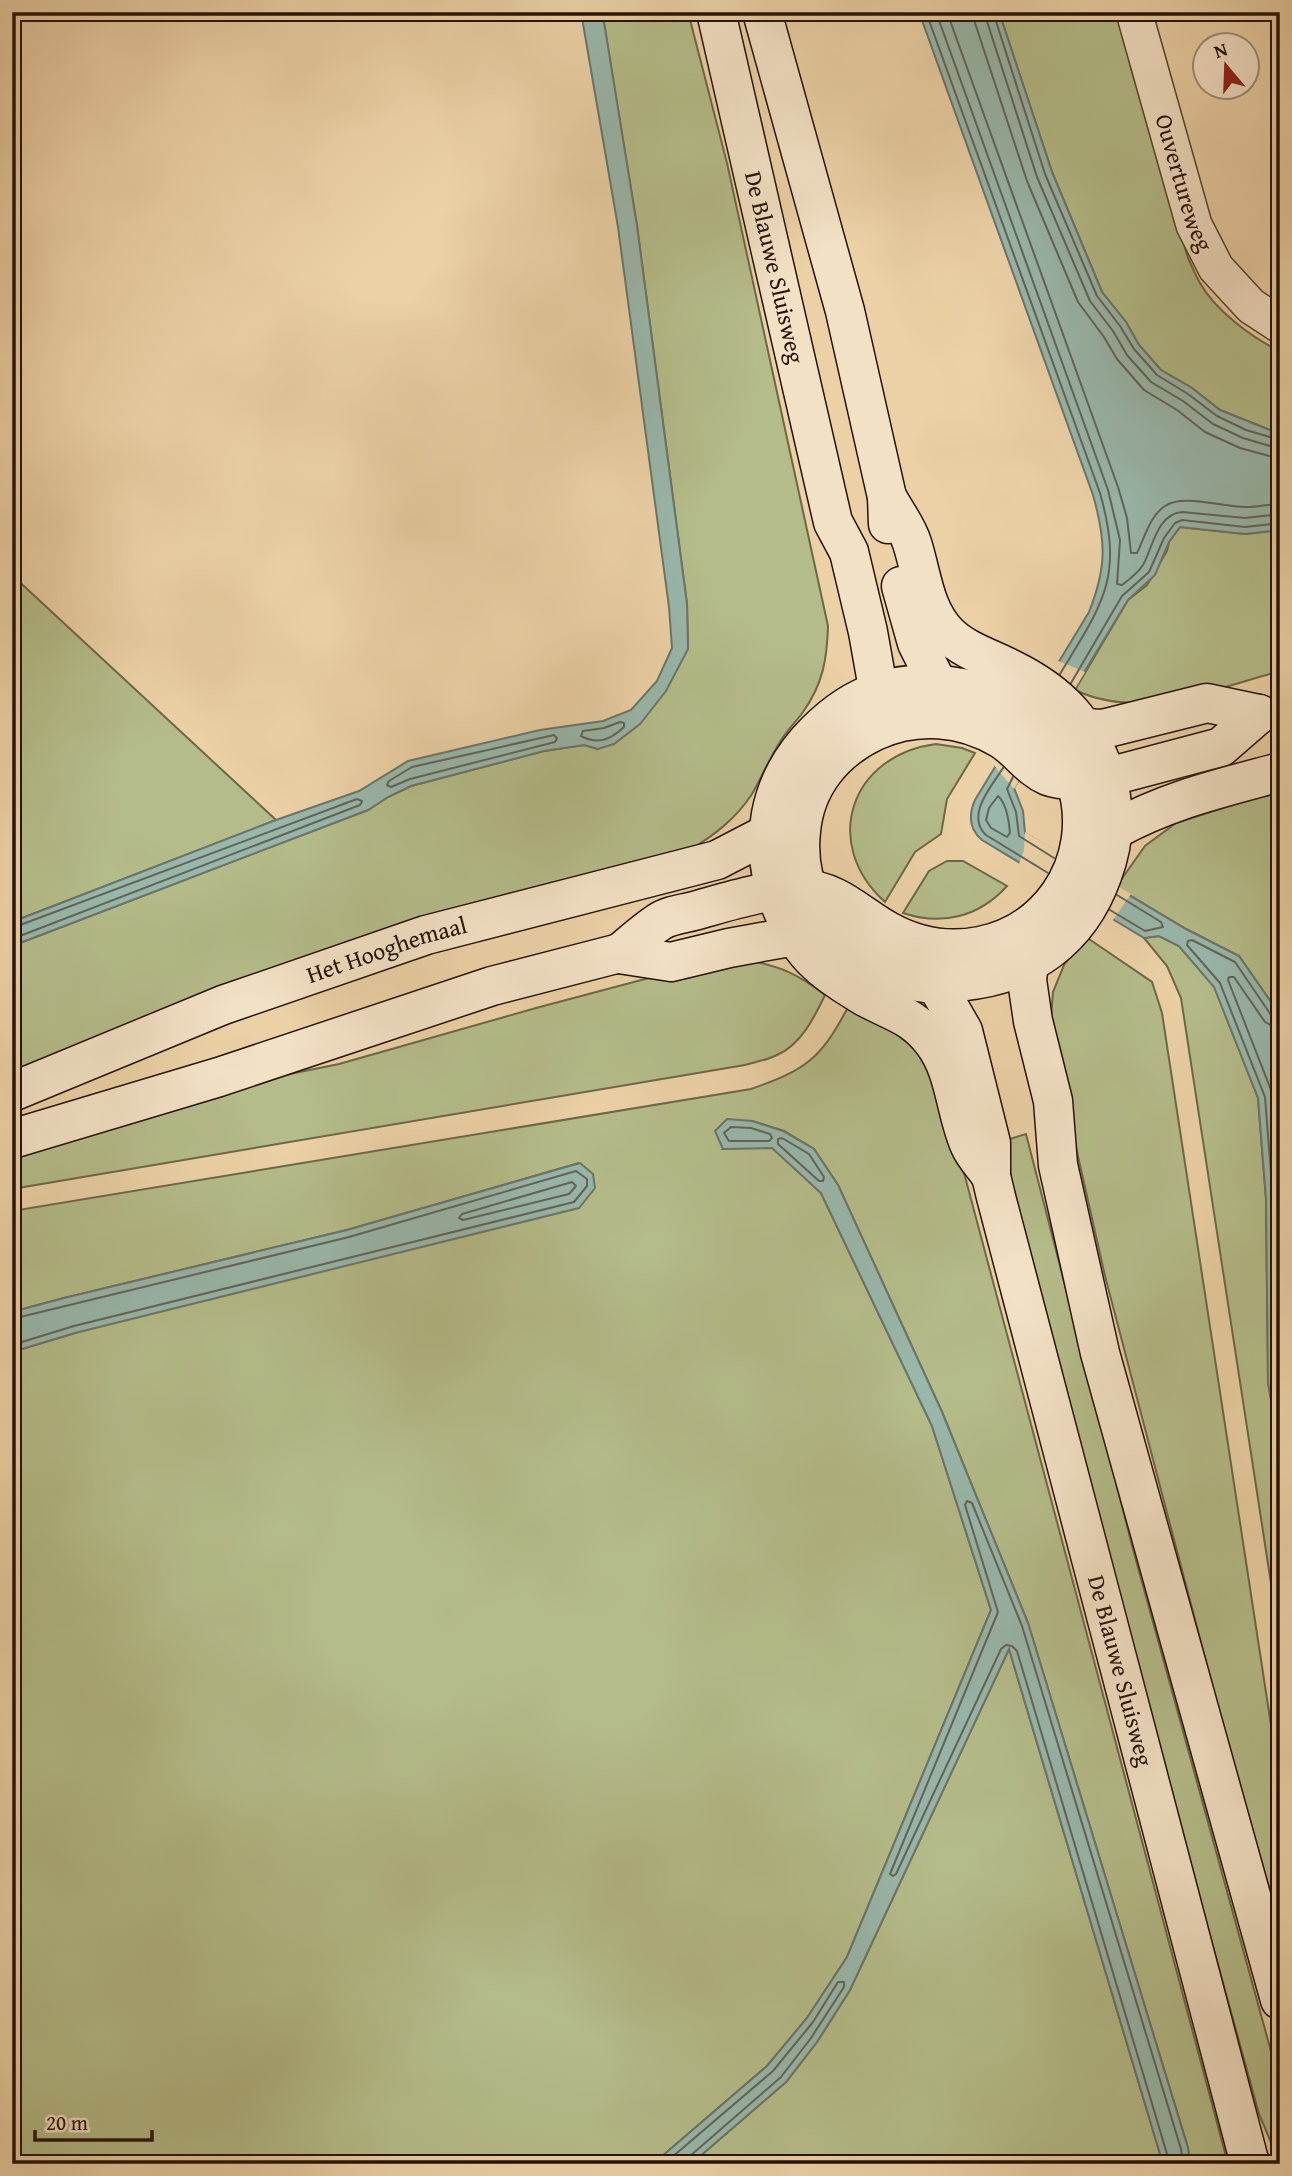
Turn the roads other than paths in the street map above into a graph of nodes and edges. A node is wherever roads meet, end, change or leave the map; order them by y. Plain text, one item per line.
1 (716, 12) edge
2 (762, 12) edge
3 (1134, 12) edge
4 (1280, 325) edge
5 (887, 497) junction
6 (1002, 682) junction
7 (938, 685) junction
8 (867, 709) junction
9 (1270, 711) edge
10 (1078, 747) junction
11 (1280, 772) edge
12 (1114, 830) junction
13 (768, 834) junction
14 (1089, 870) junction
15 (795, 908) junction
16 (845, 943) junction
17 (1011, 960) junction
18 (911, 986) junction
19 (12, 1092) edge
20 (12, 1139) edge
21 (1280, 2000) edge
22 (1251, 2164) edge

1 - 8 main road, De Blauwe Sluisweg
2 - 5 main road
3 - 4 street, Ouvertureweg
5 - 6 main road
5 - 7 main road
6 - 7 main road
6 - 10 main road
7 - 8 main road
8 - 10 main road
8 - 13 main road
8 - 15 main road
9 - 10 main road
10 - 12 main road
10 - 14 main road
11 - 12 main road
12 - 14 main road
13 - 15 main road
13 - 19 main road, Het Hooghemaal
14 - 17 main road
15 - 16 main road
15 - 16 main road
15 - 20 main road
16 - 18 main road
17 - 18 main road
17 - 21 main road
18 - 22 main road, De Blauwe Sluisweg

